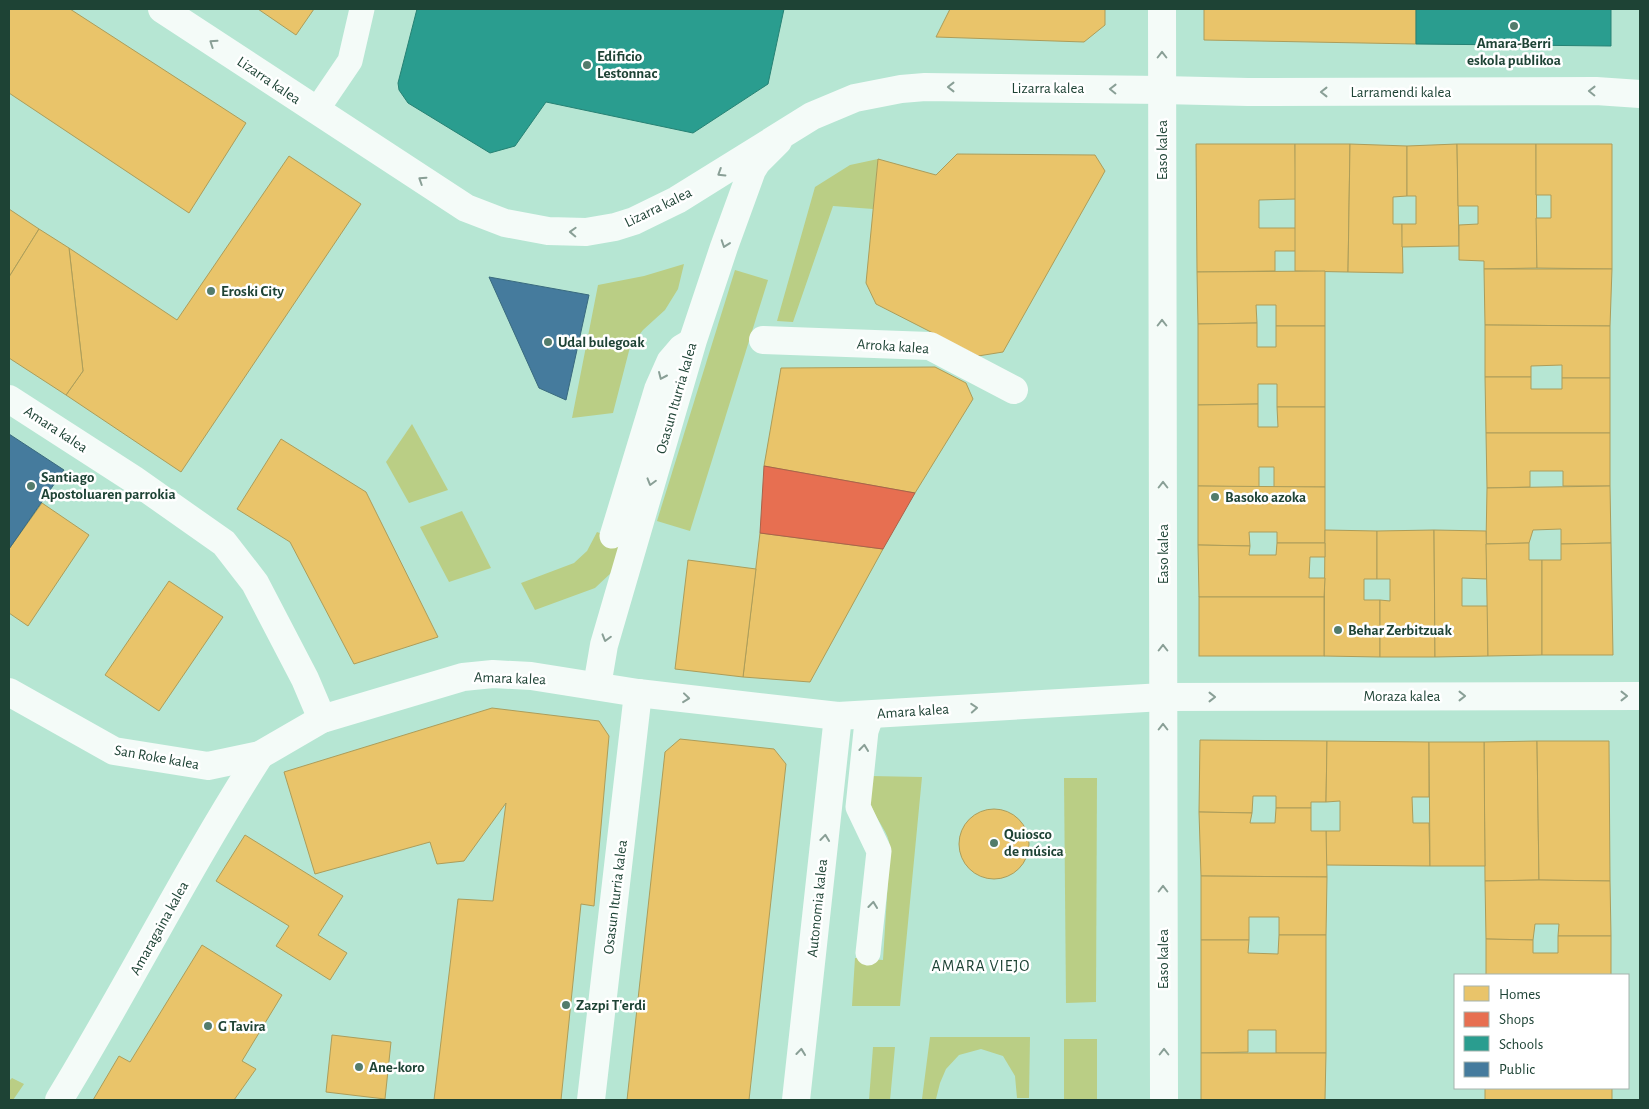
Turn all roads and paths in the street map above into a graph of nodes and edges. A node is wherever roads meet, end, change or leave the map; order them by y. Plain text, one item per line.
1 (162, 9) edge
2 (362, 9) edge
3 (1162, 9) edge
4 (1162, 90) junction
5 (1640, 94) edge
6 (316, 111) junction
7 (792, 128) junction
8 (693, 340) junction
9 (763, 340) dead end
10 (1014, 390) dead end
11 (9, 399) edge
12 (612, 536) dead end
13 (597, 686) junction
14 (9, 692) edge
15 (638, 693) junction
16 (1163, 696) junction
17 (1640, 696) edge
18 (872, 714) junction
19 (838, 716) junction
20 (322, 719) junction
21 (260, 755) junction
22 (868, 953) dead end
23 (59, 1100) edge
24 (591, 1100) edge
25 (796, 1100) edge
26 (1164, 1100) edge

6 -> 1 street, Lizarra kalea
2 - 6 lane
4 -> 3 street, Easo kalea
5 -> 4 street, Larramendi kalea
4 -> 7 street, Lizarra kalea
16 -> 4 street, Easo kalea
7 -> 6 street, Lizarra kalea
7 -> 8 street, Osasun Iturria kalea
8 -> 12 lane
8 -> 13 street, Osasun Iturria kalea
9 - 10 street, Arroka kalea
11 - 20 street, Amara kalea
13 - 15 street, Amara kalea
13 - 20 street, Amara kalea
14 - 21 street, San Roke kalea
15 -> 19 street, Amara kalea
15 - 24 street, Osasun Iturria kalea
16 -> 17 street, Moraza kalea
18 -> 16 street, Amara kalea
26 -> 16 street, Easo kalea
18 - 19 street, Amara kalea
22 -> 18 lane
25 -> 19 street, Autonomia kalea
20 - 21 street
21 - 23 street, Amaragaina kalea

